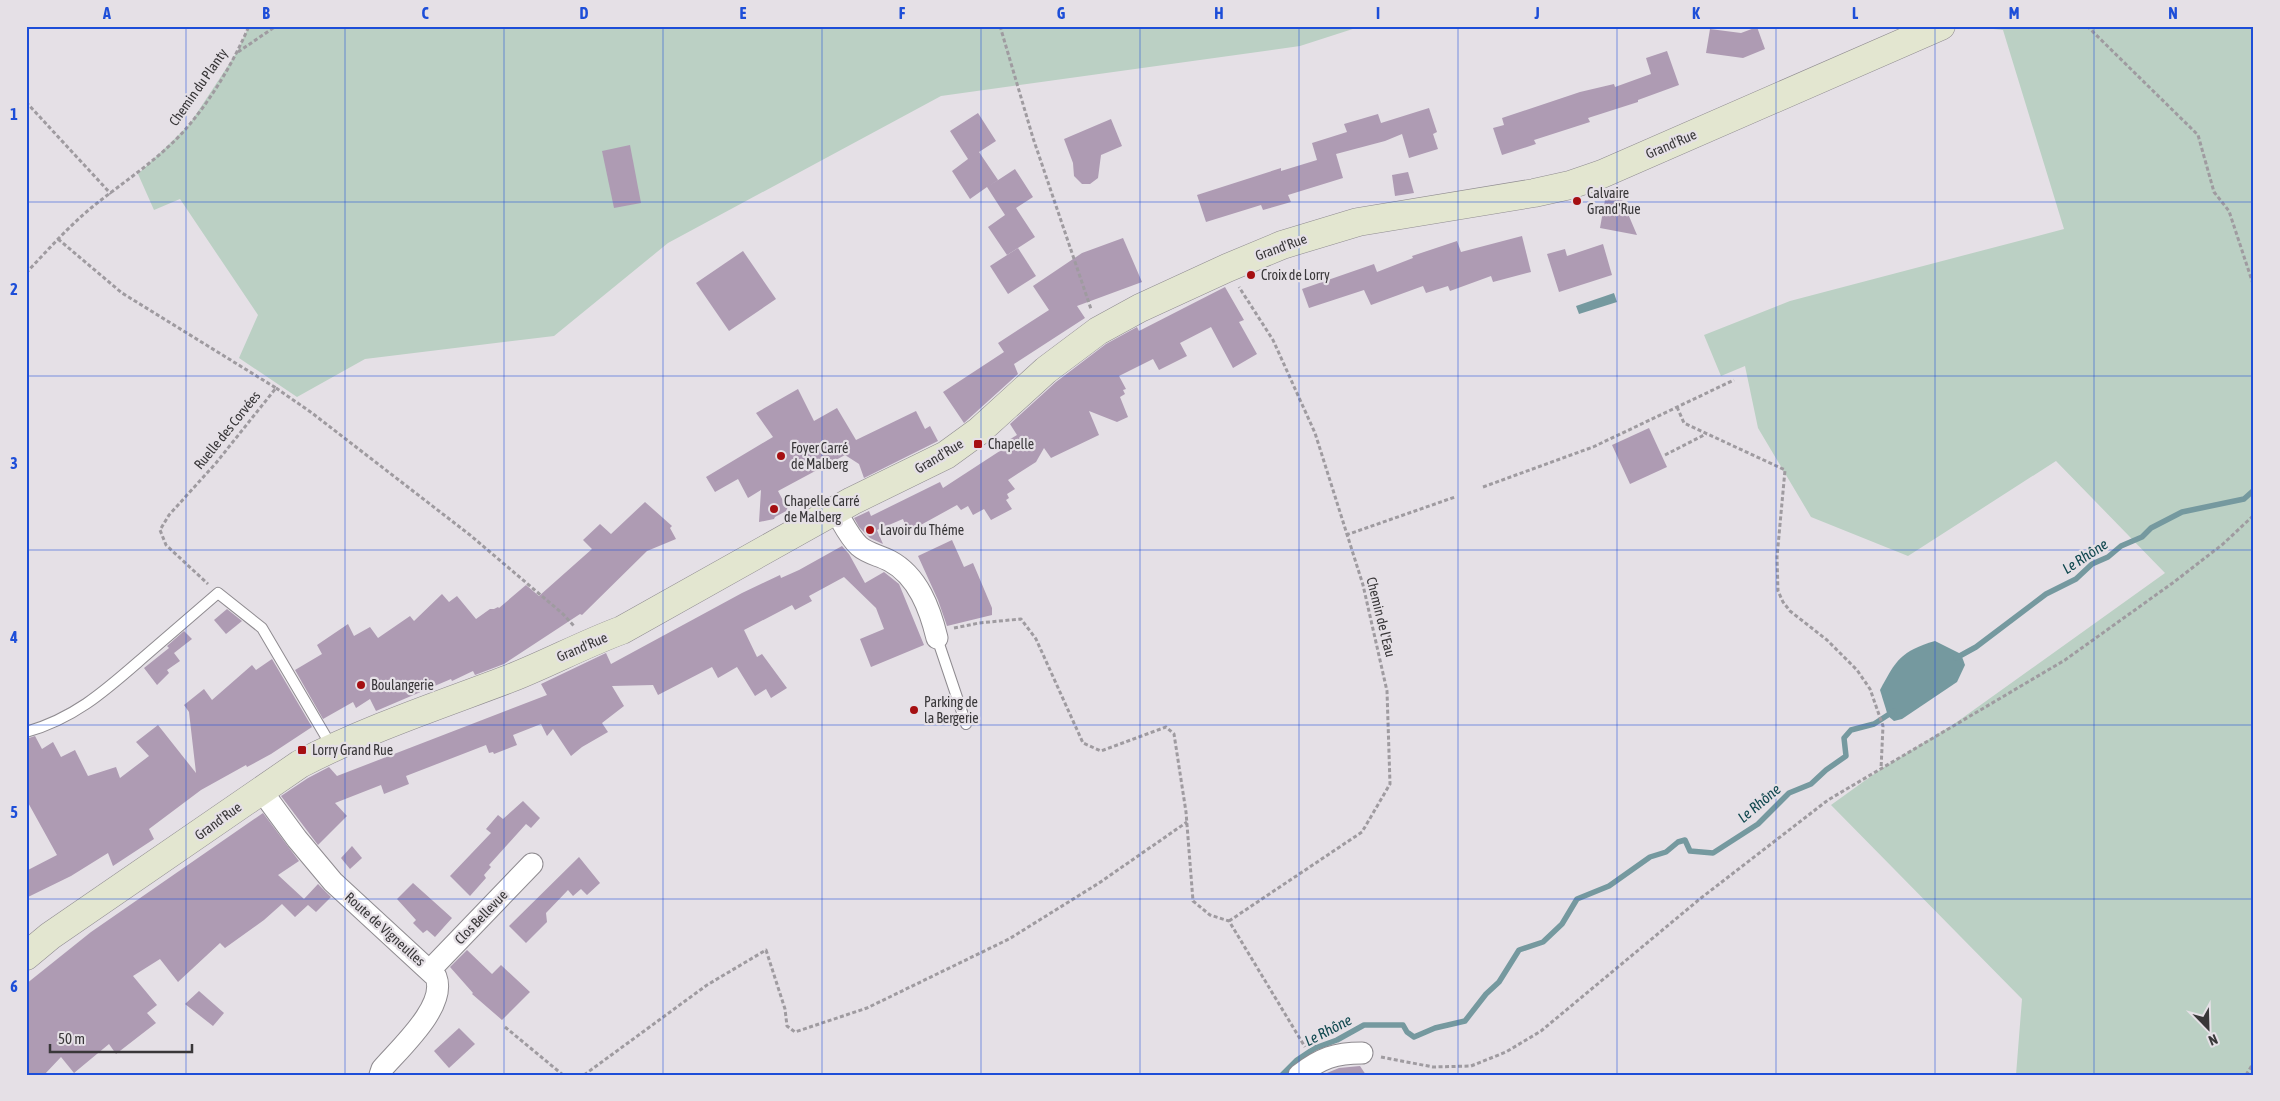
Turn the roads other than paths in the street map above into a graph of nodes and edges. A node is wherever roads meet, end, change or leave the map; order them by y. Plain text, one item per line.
1 (1941, 26) edge
2 (835, 510) junction
3 (936, 635) joint
4 (966, 724) dead end
5 (26, 732) edge
6 (332, 747) junction
7 (261, 790) junction
8 (532, 864) dead end
9 (34, 946) edge
10 (430, 970) junction
11 (1362, 1053) road end
12 (1307, 1069) edge
13 (380, 1075) edge

1 - 2 street, Grand'Rue
2 - 3 street
2 - 6 street, Grand'Rue
3 - 4 lane
5 - 6 lane
6 - 7 street, Grand'Rue
7 - 9 street, Grand'Rue
7 - 10 street, Route de Vigneulles
8 - 10 street, Clos Bellevue
10 - 13 street, Route de Vigneulles
11 - 12 street

